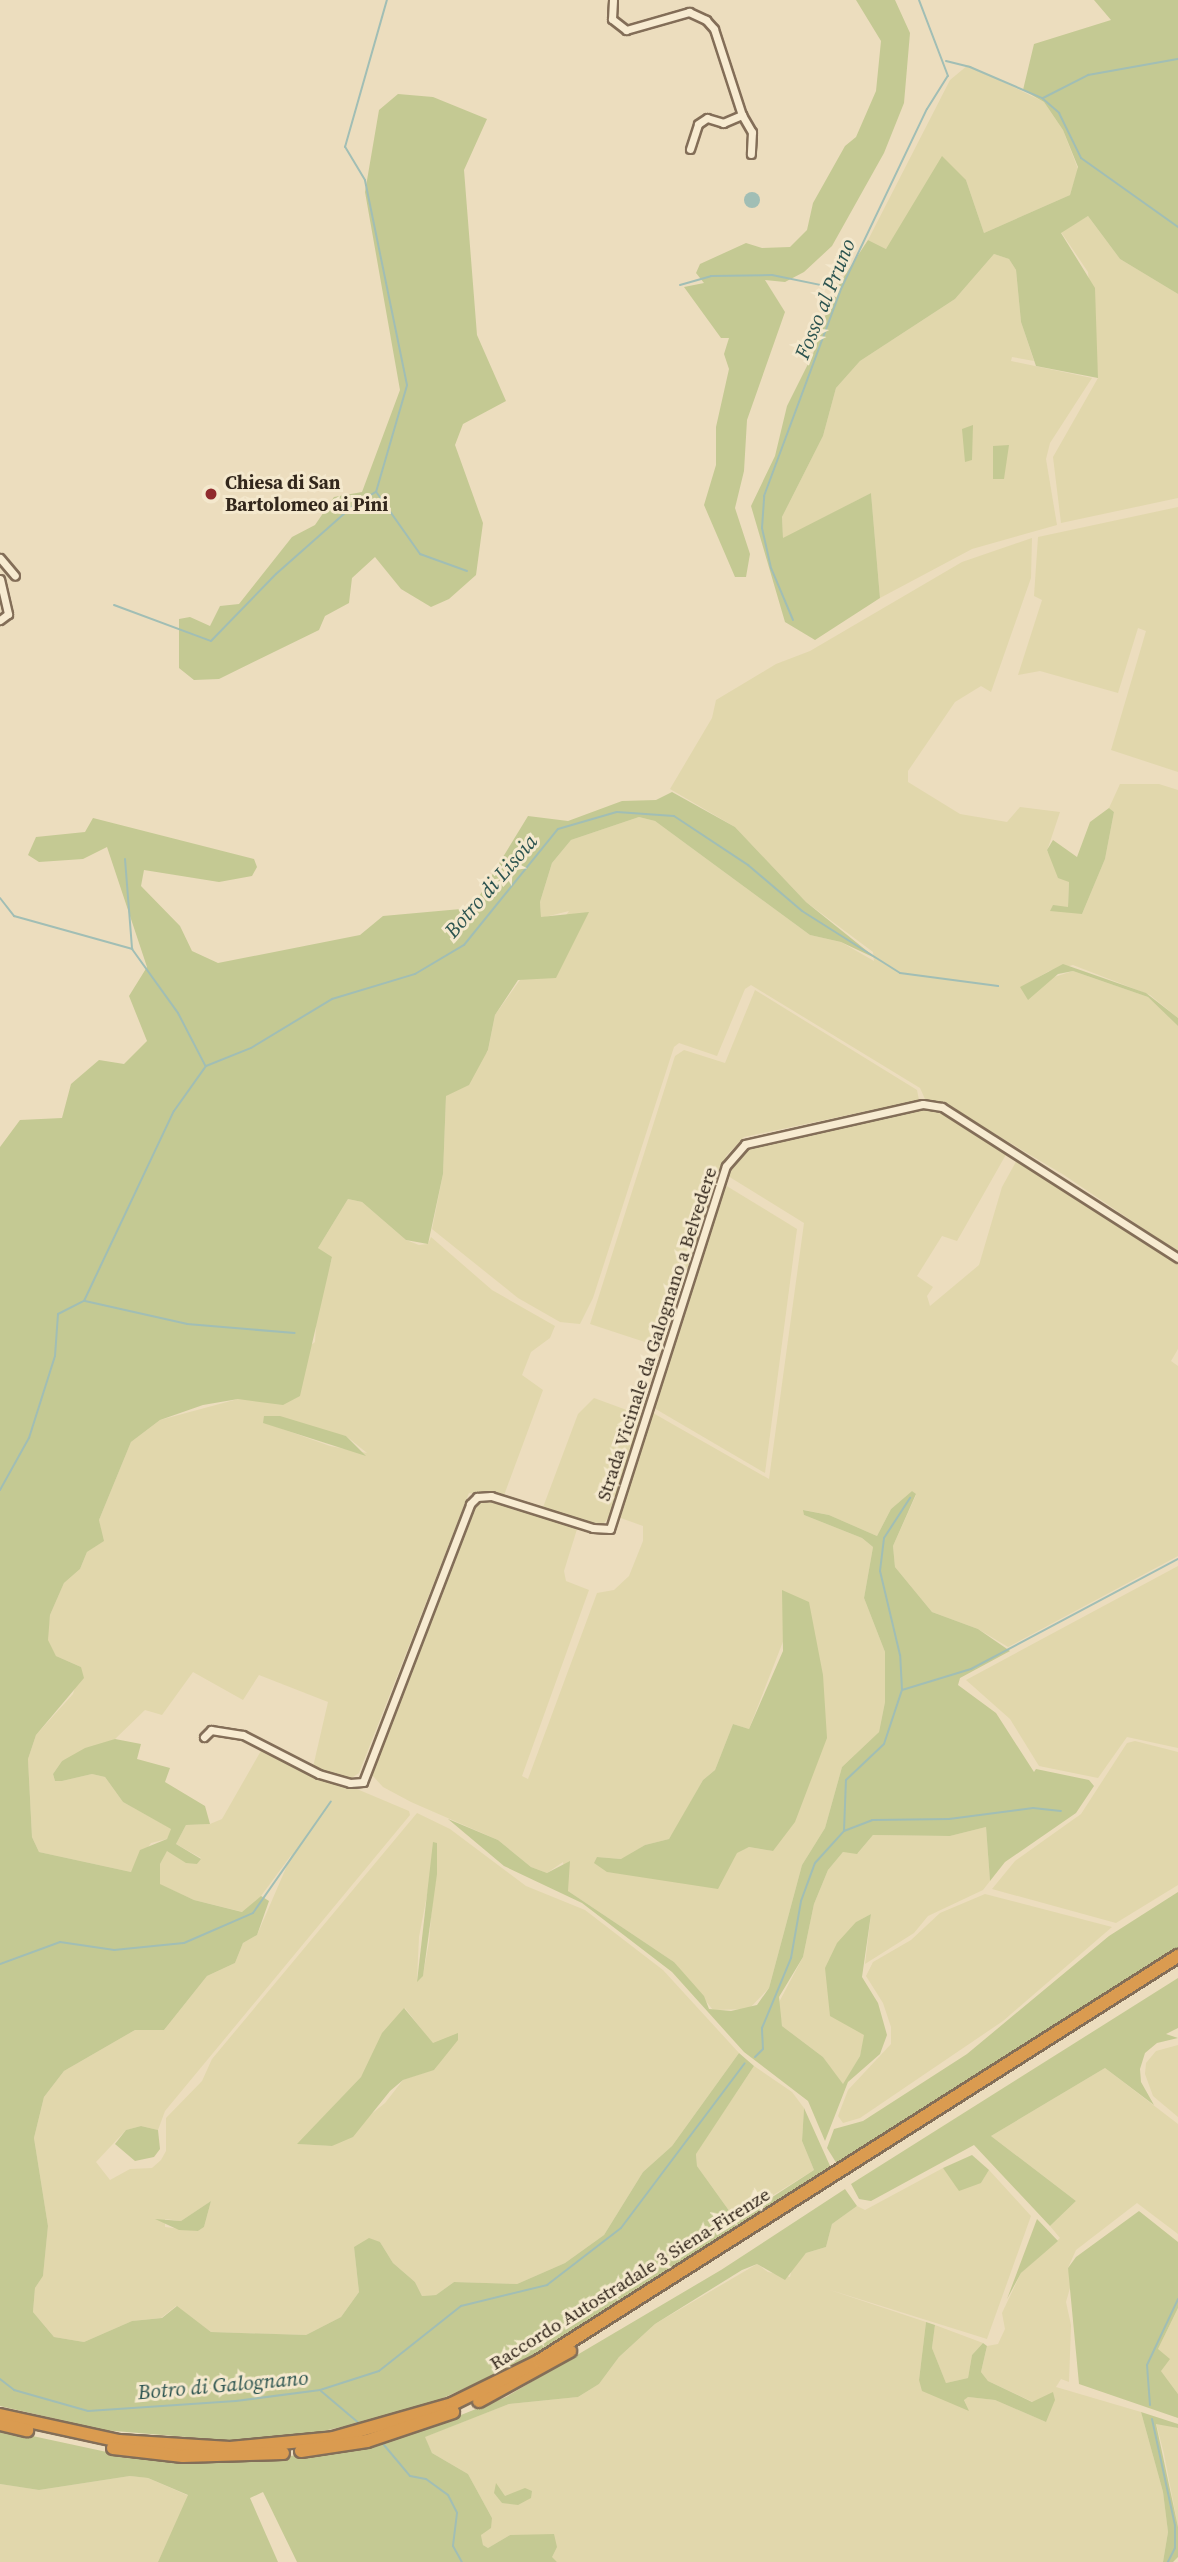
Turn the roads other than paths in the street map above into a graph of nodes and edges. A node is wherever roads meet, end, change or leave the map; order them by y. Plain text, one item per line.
1 (613, 0) edge
2 (742, 115) junction
3 (690, 149) dead end
4 (751, 154) dead end
5 (0, 558) edge
6 (15, 576) dead end
7 (0, 579) edge
8 (0, 620) edge
9 (1178, 1258) edge
10 (204, 1737) dead end
11 (1178, 1956) edge
12 (1178, 1966) edge
13 (0, 2415) edge
14 (0, 2424) edge

1 - 2 street
2 - 3 street
2 - 4 street
5 - 6 street
7 - 8 street
9 - 10 street, Strada Vicinale da Galognano a Belvedere
11 - 13 highway, Raccordo Autostradale 3 Siena-Firenze
12 - 14 highway, Raccordo Autostradale 3 Siena-Firenze

